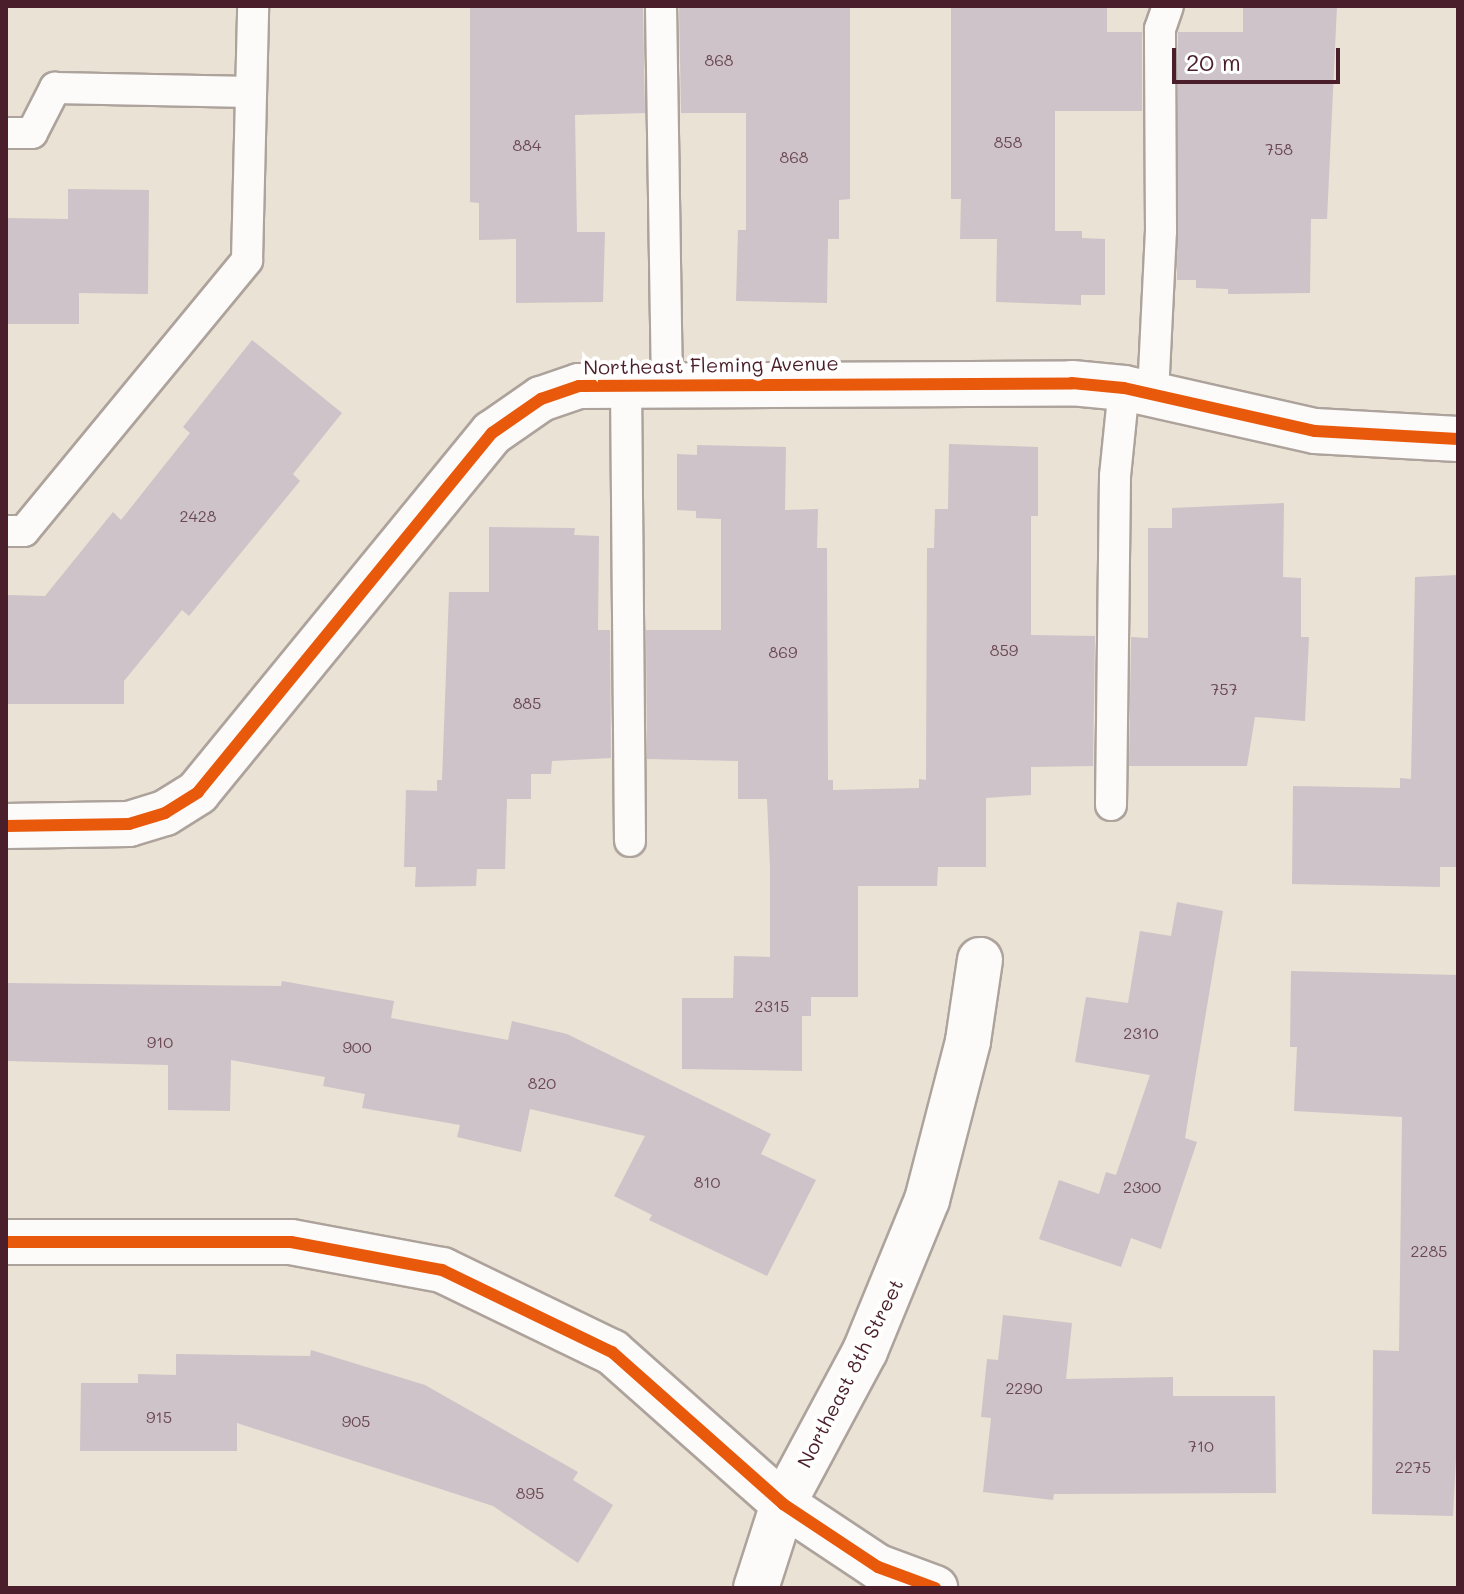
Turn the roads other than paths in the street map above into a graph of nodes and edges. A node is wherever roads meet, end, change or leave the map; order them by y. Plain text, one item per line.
1 (253, 6) edge
2 (661, 6) edge
3 (1168, 6) edge
4 (251, 92) junction
5 (6, 133) edge
6 (646, 383) junction
7 (1138, 391) junction
8 (1458, 439) edge
9 (6, 531) edge
10 (1111, 805) dead end
11 (6, 826) edge
12 (630, 841) dead end
13 (980, 960) dead end
14 (6, 1242) edge
15 (783, 1504) junction
16 (756, 1588) edge
17 (935, 1588) edge

1 - 4 lane
2 - 6 lane
3 - 7 lane
4 - 5 lane
4 - 9 lane
6 - 7 street, Northeast Fleming Avenue
6 - 11 street, Northeast Fleming Avenue
6 - 12 lane
7 - 8 street, Northeast Fleming Avenue
7 - 10 lane
13 - 15 street, Northeast 8th Street
14 - 15 street
15 - 16 street, Northeast 8th Street
15 - 17 street

